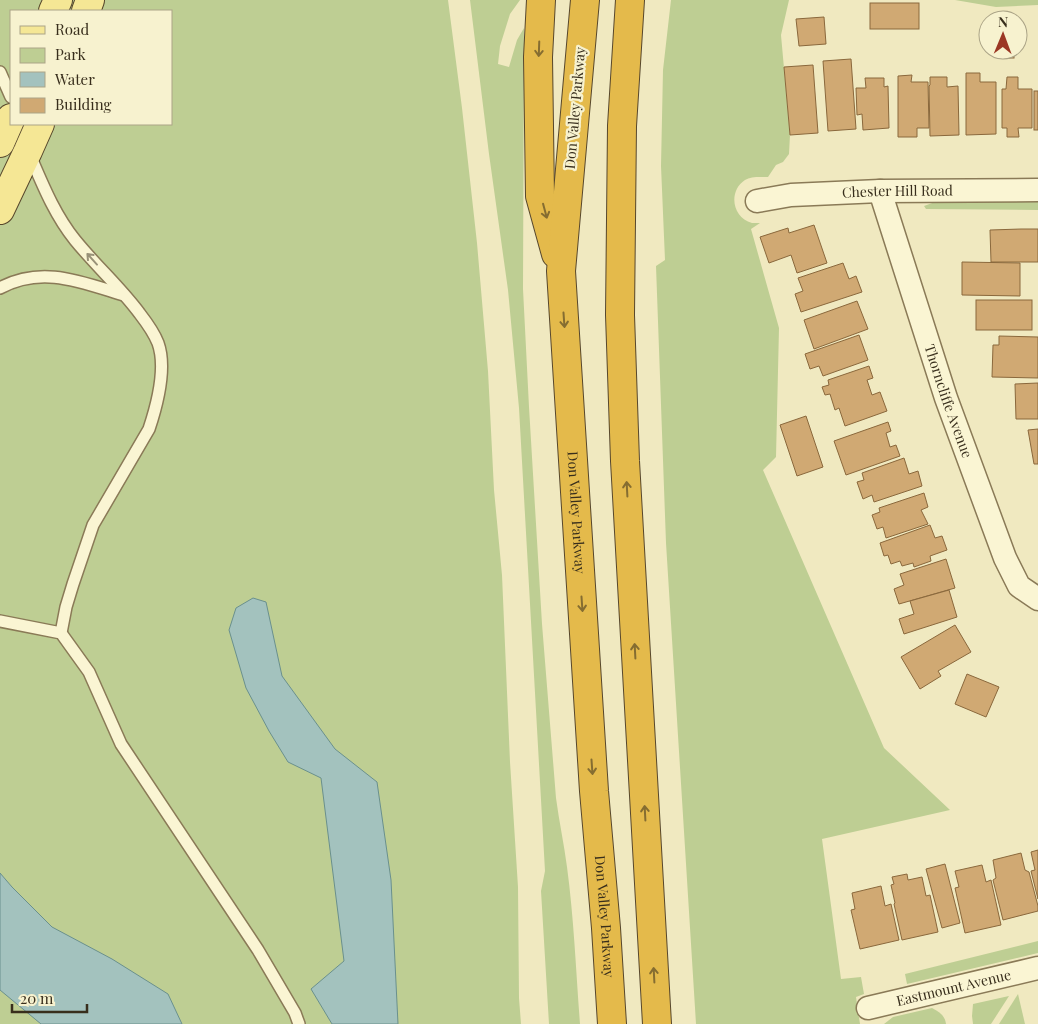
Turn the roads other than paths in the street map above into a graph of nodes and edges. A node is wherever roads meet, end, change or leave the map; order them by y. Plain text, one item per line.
1 (541, 0) edge
2 (584, 0) edge
3 (630, 0) edge
4 (0, 72) edge
5 (10, 95) edge
6 (10, 120) edge
7 (40, 125) edge
8 (0, 143) edge
9 (28, 151) junction
10 (1038, 190) edge
11 (880, 191) junction
12 (757, 201) dead end
13 (0, 210) edge
14 (561, 271) junction
15 (0, 288) edge
16 (125, 295) junction
17 (1038, 599) edge
18 (0, 622) edge
19 (61, 633) junction
20 (1038, 968) edge
21 (868, 1008) dead end
22 (299, 1024) edge
23 (612, 1024) edge
24 (656, 1024) edge

1 -> 14 highway
2 - 14 highway, Don Valley Parkway
24 -> 3 highway
4 - 5 lane
6 - 8 main road
7 - 9 main road
9 - 13 main road
16 -> 9 lane
10 - 11 street, Chester Hill Road
11 - 12 street, Chester Hill Road
11 - 17 street, Thorncliffe Avenue
14 -> 23 highway, Don Valley Parkway
15 - 16 lane
16 - 19 lane
18 - 19 lane
19 - 22 lane
20 - 21 street, Eastmount Avenue

